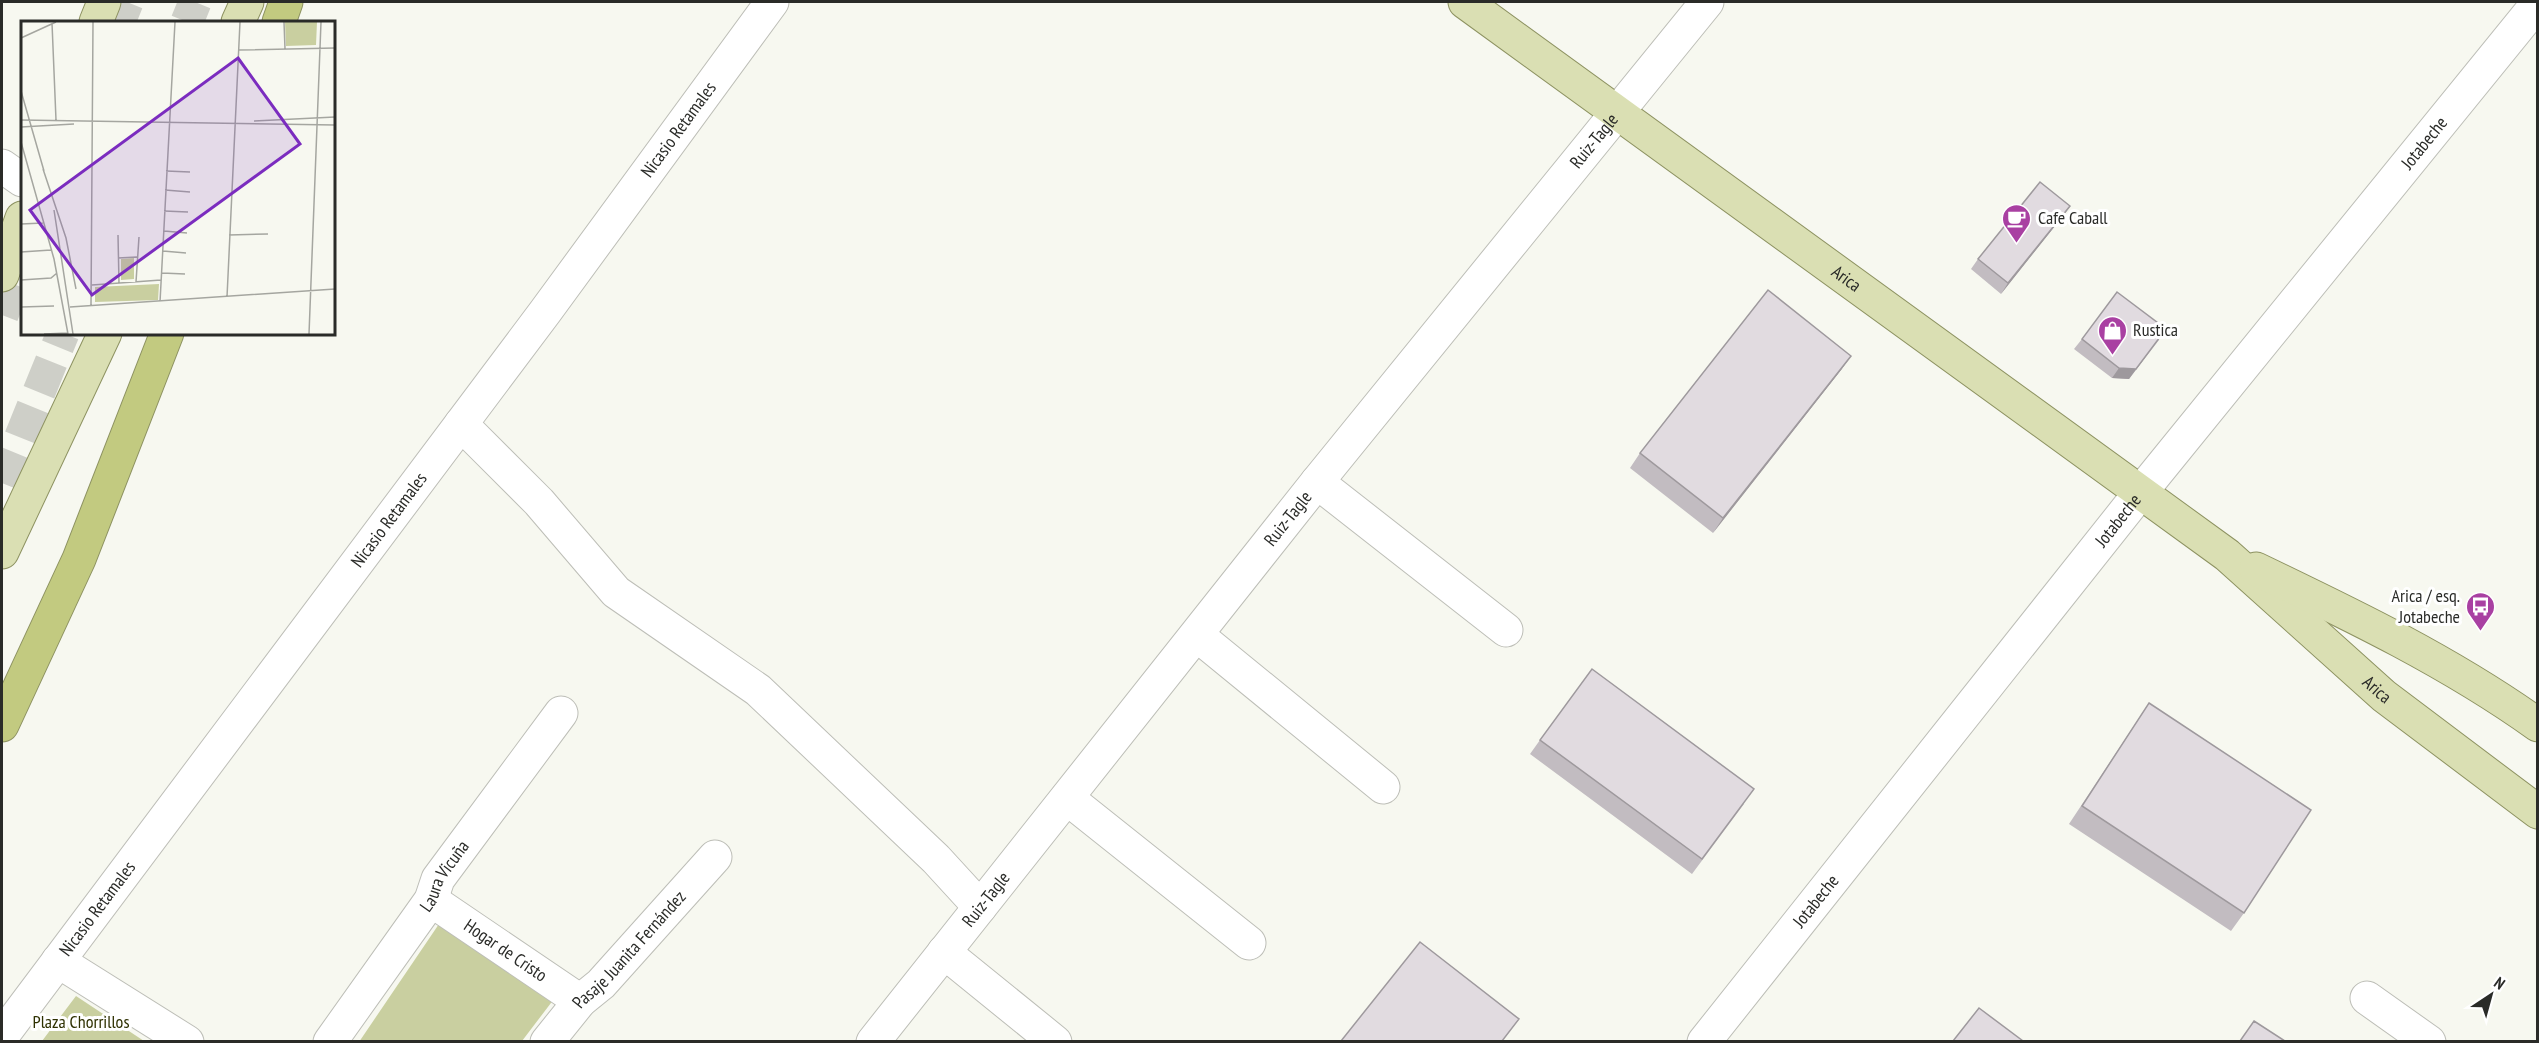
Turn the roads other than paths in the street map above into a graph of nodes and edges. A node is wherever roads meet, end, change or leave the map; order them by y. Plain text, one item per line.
1 (104, 2) edge
2 (247, 2) edge
3 (286, 2) edge
4 (772, 2) edge
5 (1465, 2) edge
6 (1707, 2) edge
7 (2538, 3) edge
8 (96, 21) edge
9 (238, 21) edge
10 (279, 21) edge
11 (1618, 111) junction
12 (2, 166) edge
13 (21, 179) edge
14 (21, 221) edge
15 (2, 275) edge
16 (105, 334) edge
17 (167, 334) edge
18 (461, 424) junction
19 (1317, 482) junction
20 (2140, 493) junction
21 (2, 552) edge
22 (2227, 555) junction
23 (1506, 630) dead end
24 (1197, 635) junction
25 (561, 713) dead end
26 (2538, 724) edge
27 (2, 725) edge
28 (1383, 787) dead end
29 (1067, 798) junction
30 (2538, 812) edge
31 (715, 857) dead end
32 (431, 900) junction
33 (980, 907) junction
34 (1249, 943) dead end
35 (944, 952) junction
36 (58, 961) junction
37 (2367, 998) dead end
38 (580, 1001) junction
39 (2, 1036) edge
40 (187, 1041) edge
41 (330, 1041) edge
42 (547, 1041) edge
43 (873, 1041) edge
44 (1055, 1041) edge
45 (1704, 1041) edge
46 (2429, 1041) edge

1 - 8 main road
2 - 9 main road
3 - 10 highway
4 - 18 street, Nicasio Retamales
5 - 11 main road, Arica
6 - 11 street, Ruiz-Tagle
7 - 20 street, Jotabeche
11 - 19 street, Ruiz-Tagle
11 - 20 main road, Arica
12 - 13 street
14 - 15 main road
16 - 21 main road
17 - 27 highway
18 - 33 street
18 - 36 street, Nicasio Retamales
19 - 23 street
19 - 24 street, Ruiz-Tagle
20 - 22 main road, Arica
20 - 45 street, Jotabeche
22 - 26 main road, Arica
22 - 30 main road, Arica
24 - 28 street
24 - 29 street, Ruiz-Tagle
25 - 32 street, Laura Vicuña
29 - 33 street, Ruiz-Tagle
29 - 34 street
31 - 38 street, Pasaje Juanita Fernández
32 - 38 street, Hogar de Cristo
32 - 41 street, Laura Vicuña
33 - 35 street, Ruiz-Tagle
35 - 43 street, Ruiz-Tagle
35 - 44 street
36 - 39 street, Nicasio Retamales
36 - 40 street
37 - 46 street
38 - 42 street, Pasaje Juanita Fernández

